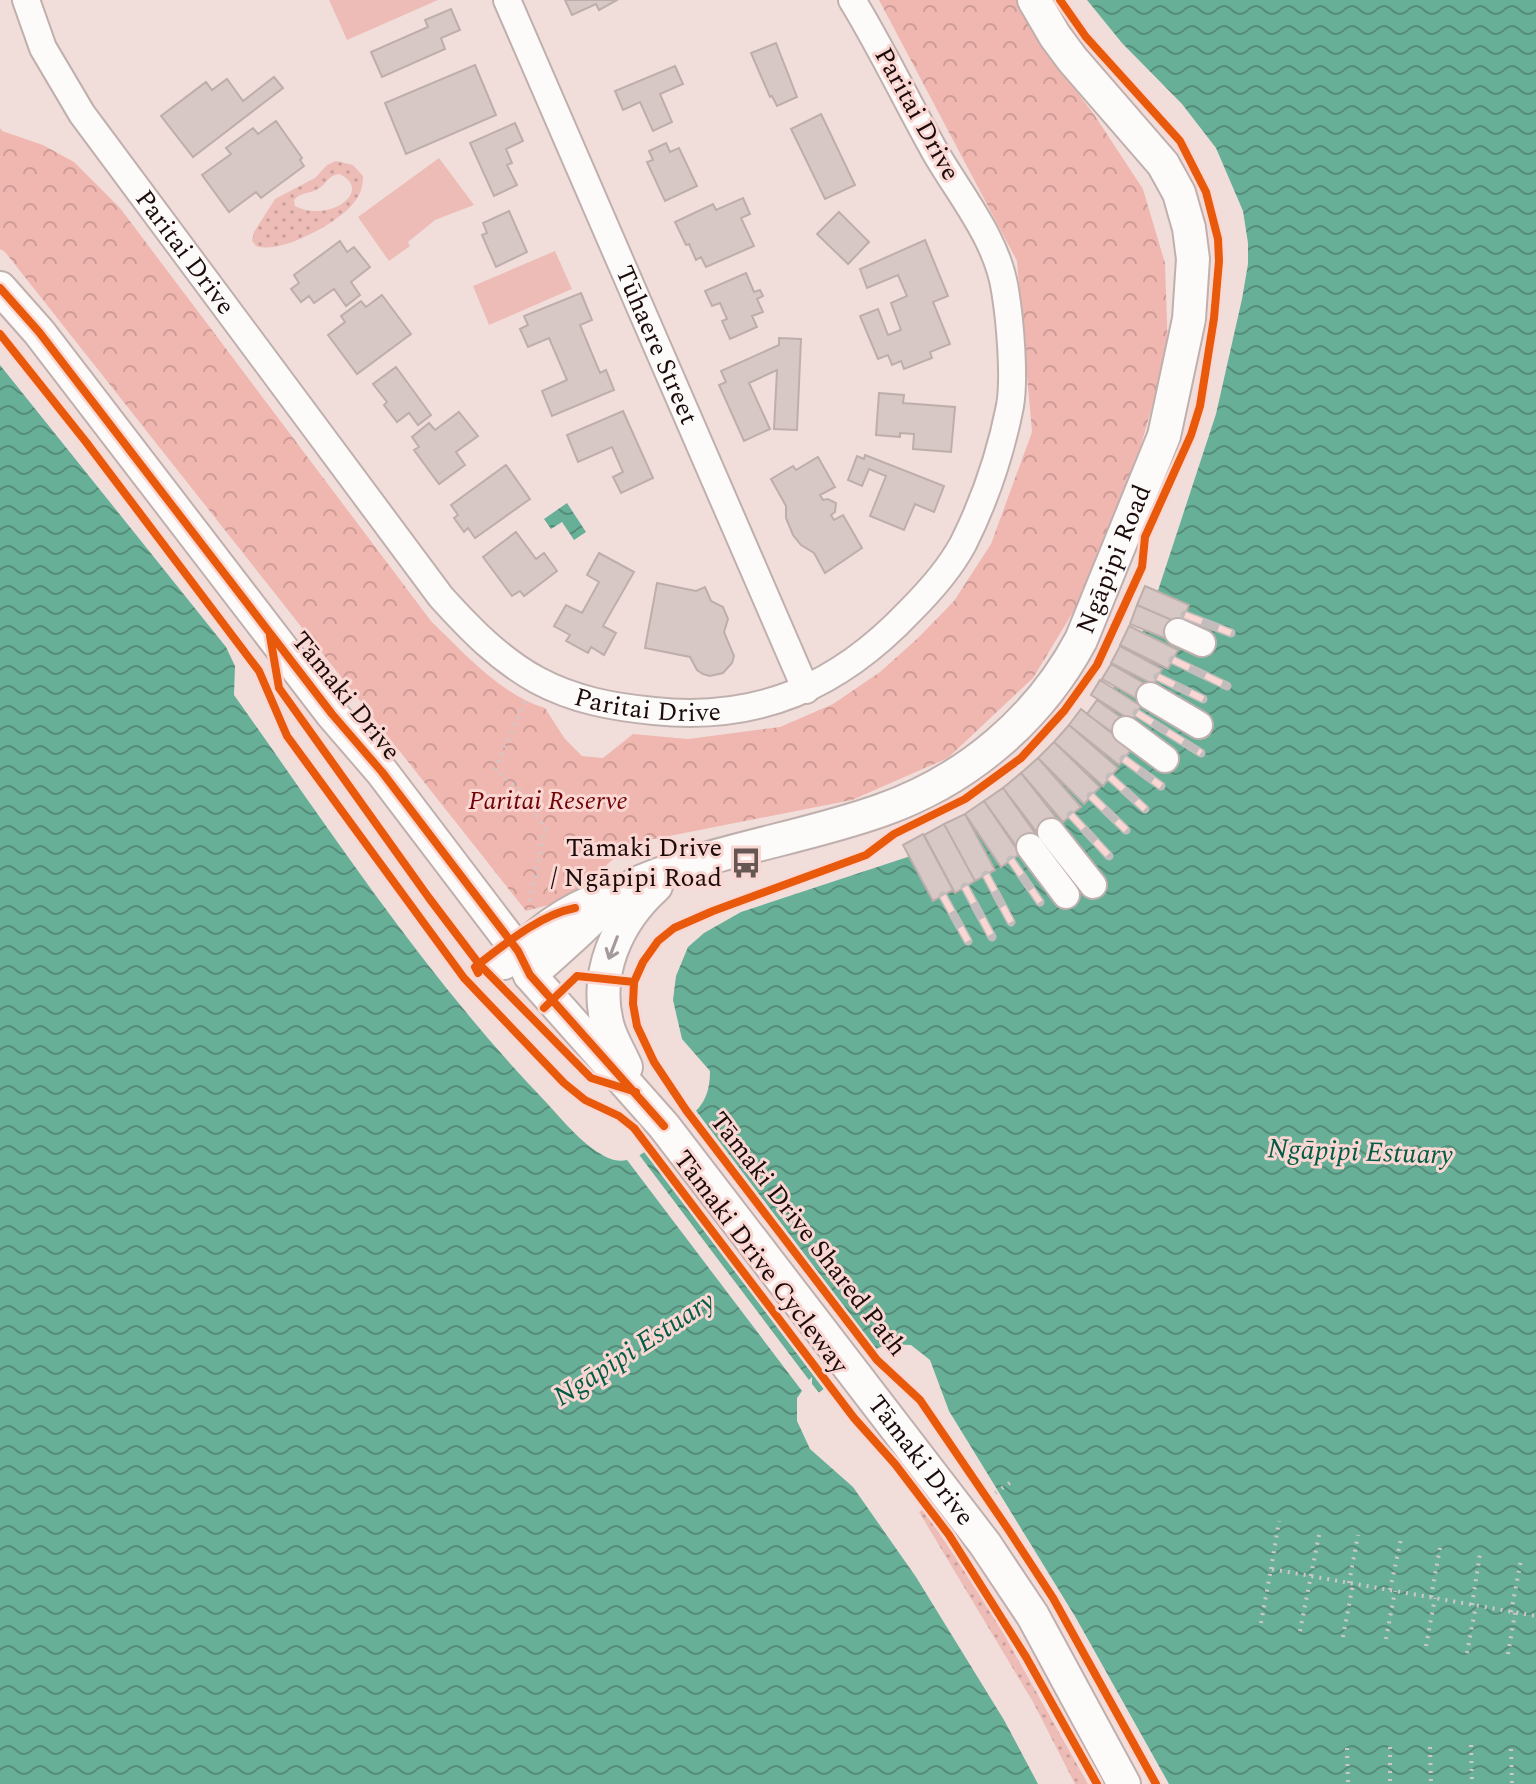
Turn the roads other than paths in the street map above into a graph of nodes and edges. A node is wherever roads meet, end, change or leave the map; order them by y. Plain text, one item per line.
1 (26, 0) edge
2 (507, 0) edge
3 (852, 0) edge
4 (1034, 0) edge
5 (0, 288) edge
6 (1178, 632) dead end
7 (1202, 643) dead end
8 (806, 690) junction
9 (1150, 696) dead end
10 (1199, 725) dead end
11 (1126, 730) dead end
12 (1165, 759) dead end
13 (680, 868) junction
14 (1093, 885) dead end
15 (1066, 895) dead end
16 (517, 963) junction
17 (636, 1092) junction
18 (1124, 1784) edge

1 - 8 street, Paritai Drive
2 - 8 street, Tūhaere Street
3 - 8 street, Paritai Drive
4 - 13 main road, Ngāpipi Road
5 - 16 main road, Tāmaki Drive
6 - 7 street
9 - 10 street
11 - 12 street
13 - 16 main road, Ngāpipi Road
13 -> 17 main road
14 - 15 street
16 - 17 main road, Tāmaki Drive
17 - 18 main road, Tāmaki Drive

